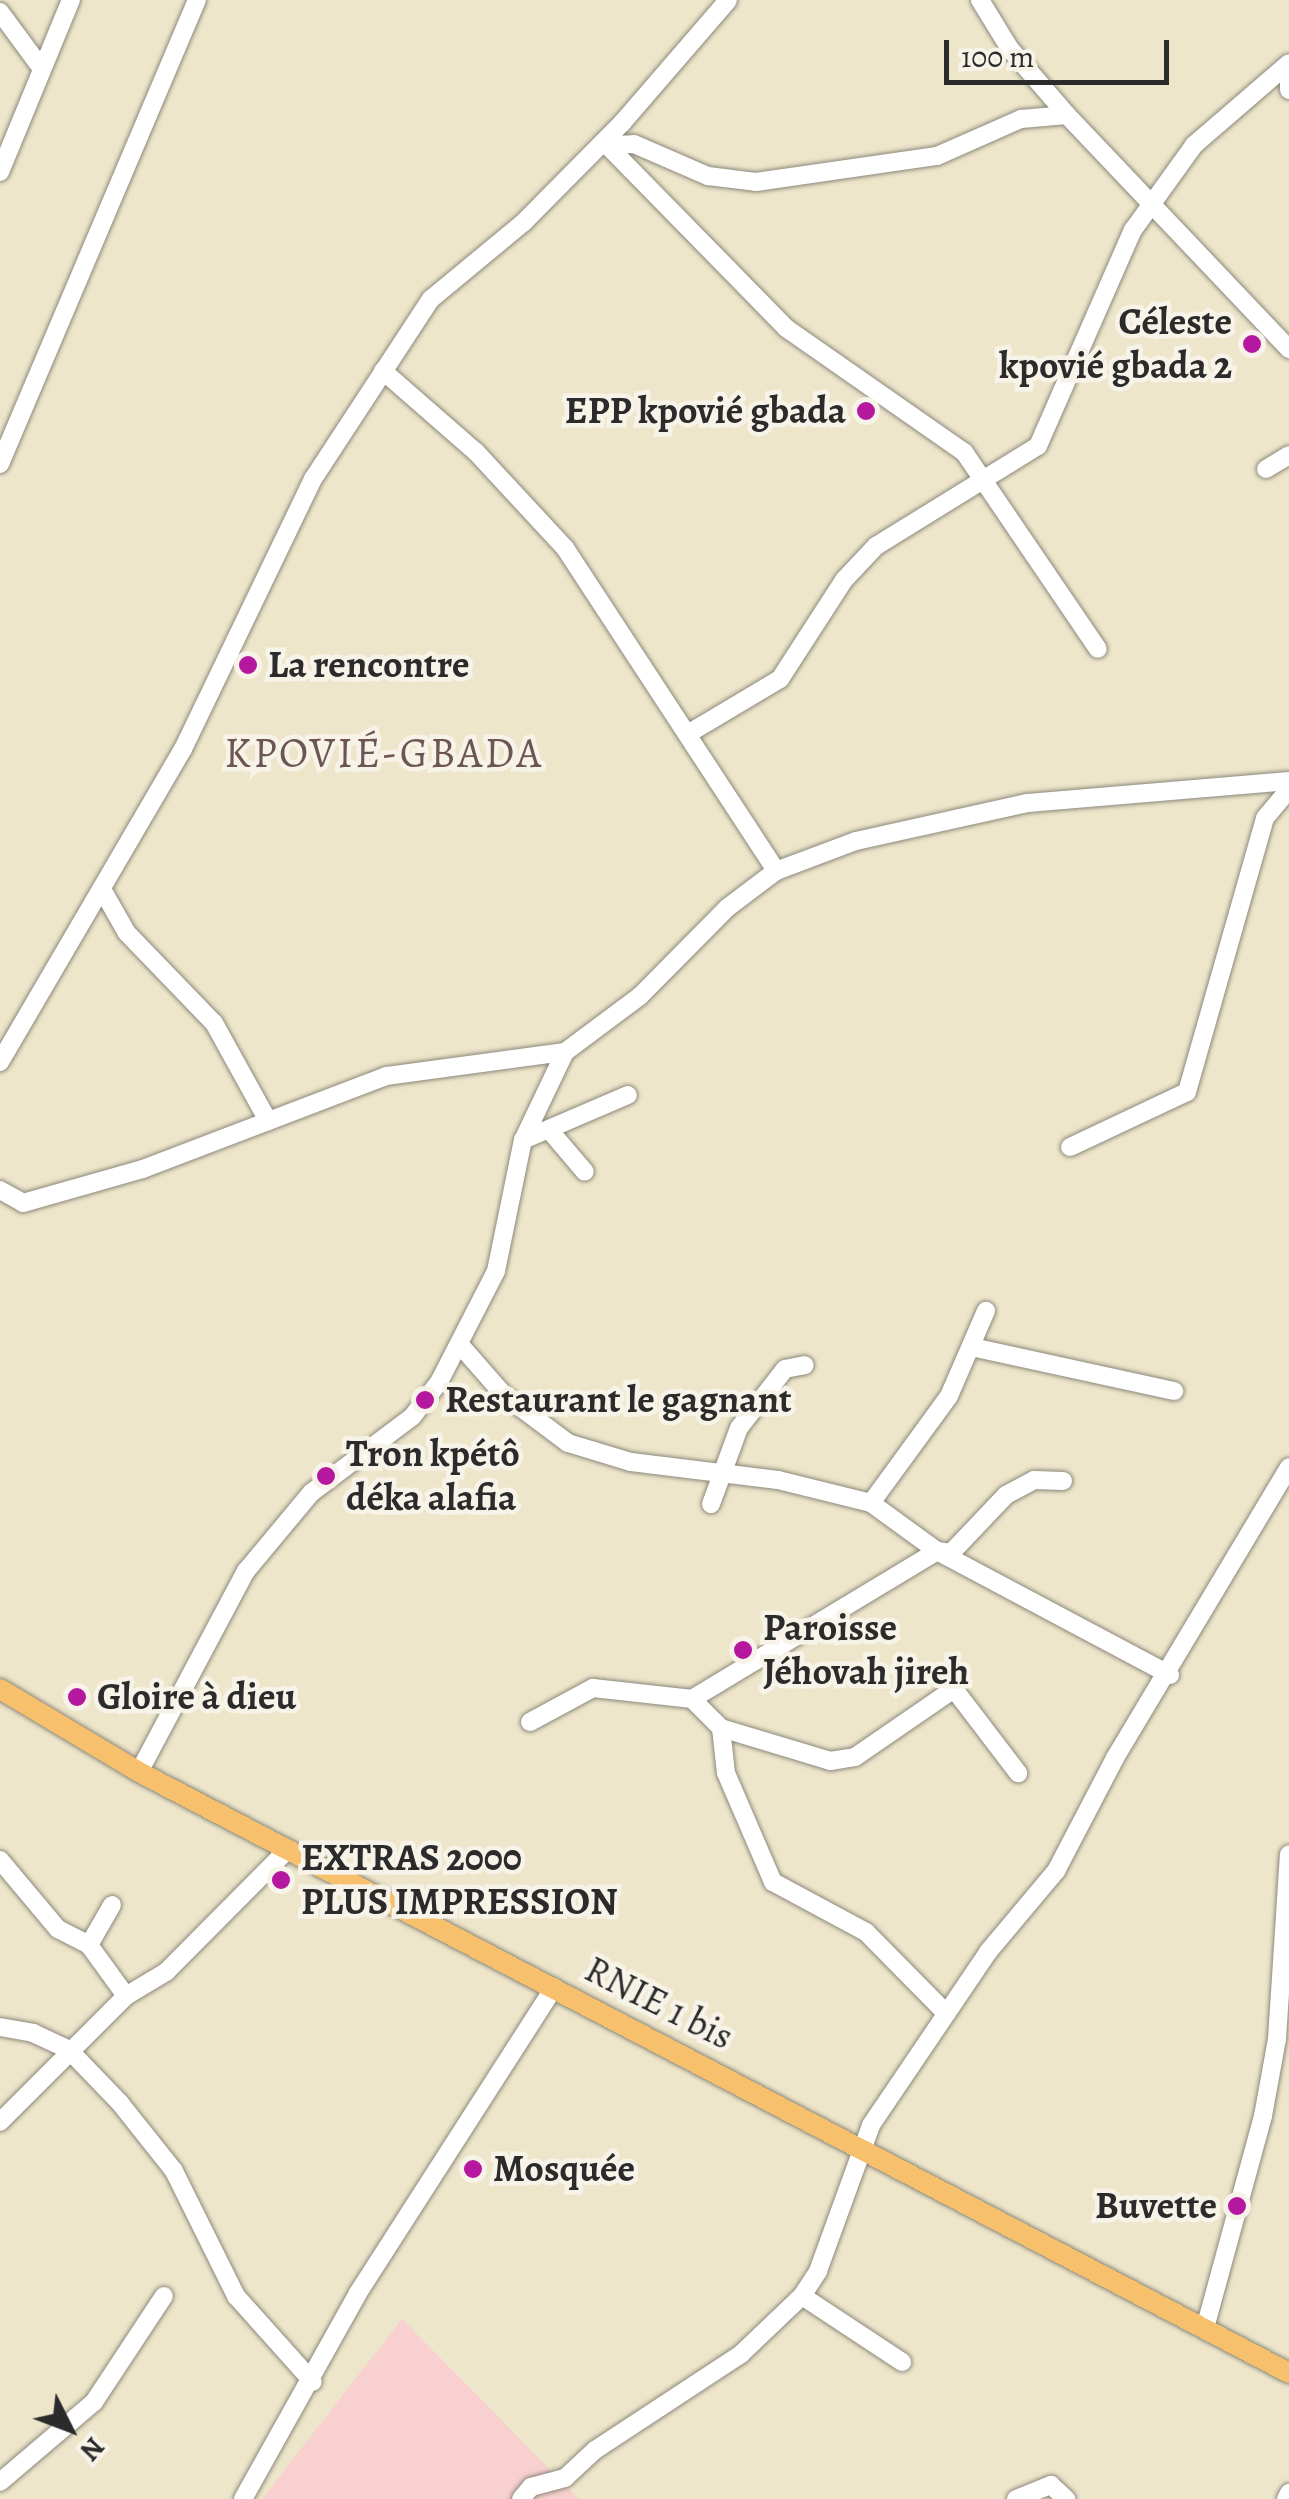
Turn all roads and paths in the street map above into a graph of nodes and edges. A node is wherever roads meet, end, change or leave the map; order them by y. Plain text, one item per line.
1 (71, 0) edge
2 (197, 0) edge
3 (728, 0) edge
4 (980, 0) edge
5 (0, 12) edge
6 (1289, 64) edge
7 (42, 69) junction
8 (1289, 82) edge
9 (1289, 90) edge
10 (1067, 115) junction
11 (606, 143) junction
12 (0, 172) edge
13 (1152, 201) junction
14 (1289, 349) edge
15 (382, 371) junction
16 (1289, 455) edge
17 (0, 464) edge
18 (1266, 470) dead end
19 (988, 482) junction
20 (1098, 649) dead end
21 (691, 732) junction
22 (1289, 781) edge
23 (1289, 789) edge
24 (776, 871) junction
25 (103, 890) junction
26 (566, 1052) junction
27 (0, 1062) edge
28 (628, 1095) dead end
29 (268, 1122) junction
30 (551, 1132) junction
31 (522, 1140) junction
32 (1070, 1146) dead end
33 (585, 1172) dead end
34 (3, 1198) edge
35 (986, 1311) dead end
36 (460, 1346) junction
37 (972, 1347) junction
38 (804, 1365) dead end
39 (1174, 1391) dead end
40 (1289, 1467) edge
41 (723, 1476) junction
42 (1063, 1482) dead end
43 (871, 1502) junction
44 (711, 1504) dead end
45 (937, 1552) junction
46 (1170, 1675) junction
47 (0, 1688) edge
48 (692, 1699) junction
49 (530, 1722) dead end
50 (721, 1728) junction
51 (139, 1772) junction
52 (1018, 1773) dead end
53 (288, 1850) junction
54 (1289, 1854) edge
55 (0, 1860) edge
56 (112, 1904) dead end
57 (1285, 1922) edge
58 (89, 1945) junction
59 (554, 1988) junction
60 (126, 1996) junction
61 (946, 2013) junction
62 (0, 2027) edge
63 (69, 2050) junction
64 (0, 2122) edge
65 (859, 2146) junction
66 (164, 2296) dead end
67 (802, 2296) junction
68 (1205, 2328) junction
69 (902, 2362) dead end
70 (1289, 2373) edge
71 (312, 2382) junction
72 (0, 2482) edge
73 (243, 2499) edge
74 (521, 2499) edge
75 (1016, 2499) edge
76 (1066, 2499) edge

1 - 7 street
2 - 17 street
3 - 11 street
4 - 10 street
5 - 7 street
6 - 13 street
7 - 12 street
8 - 9 street
10 - 11 street
10 - 13 street
11 - 15 street
11 - 19 street
13 - 14 street
13 - 19 street
15 - 21 street
15 - 25 street
16 - 18 street
19 - 20 street
19 - 21 street
21 - 24 street
22 - 24 street
23 - 32 street
24 - 26 street
25 - 27 street
25 - 29 street
26 - 29 street
26 - 31 street
28 - 30 street
29 - 34 street
30 - 31 street
30 - 33 street
31 - 36 street
35 - 37 street
36 - 41 street
36 - 51 street
37 - 39 street
37 - 43 street
38 - 41 street
40 - 46 street
41 - 43 street
41 - 44 street
42 - 45 street
43 - 45 street
45 - 46 street
45 - 48 street
46 - 61 street
47 - 51 main road, RNIE 1 bis
48 - 49 street
48 - 50 street
50 - 52 street
50 - 61 street
51 - 53 main road, RNIE 1 bis
53 - 59 main road, RNIE 1 bis
53 - 60 street
54 - 57 street
55 - 58 street
56 - 58 street
57 - 68 street
58 - 60 street
59 - 65 main road, RNIE 1 bis
59 - 71 street
60 - 63 street
61 - 65 street
62 - 63 street
63 - 64 street
63 - 71 street
65 - 67 street
65 - 68 main road, RNIE 1 bis
66 - 72 street
67 - 69 street
67 - 74 street
68 - 70 main road, RNIE 1 bis
71 - 73 street
75 - 76 street

